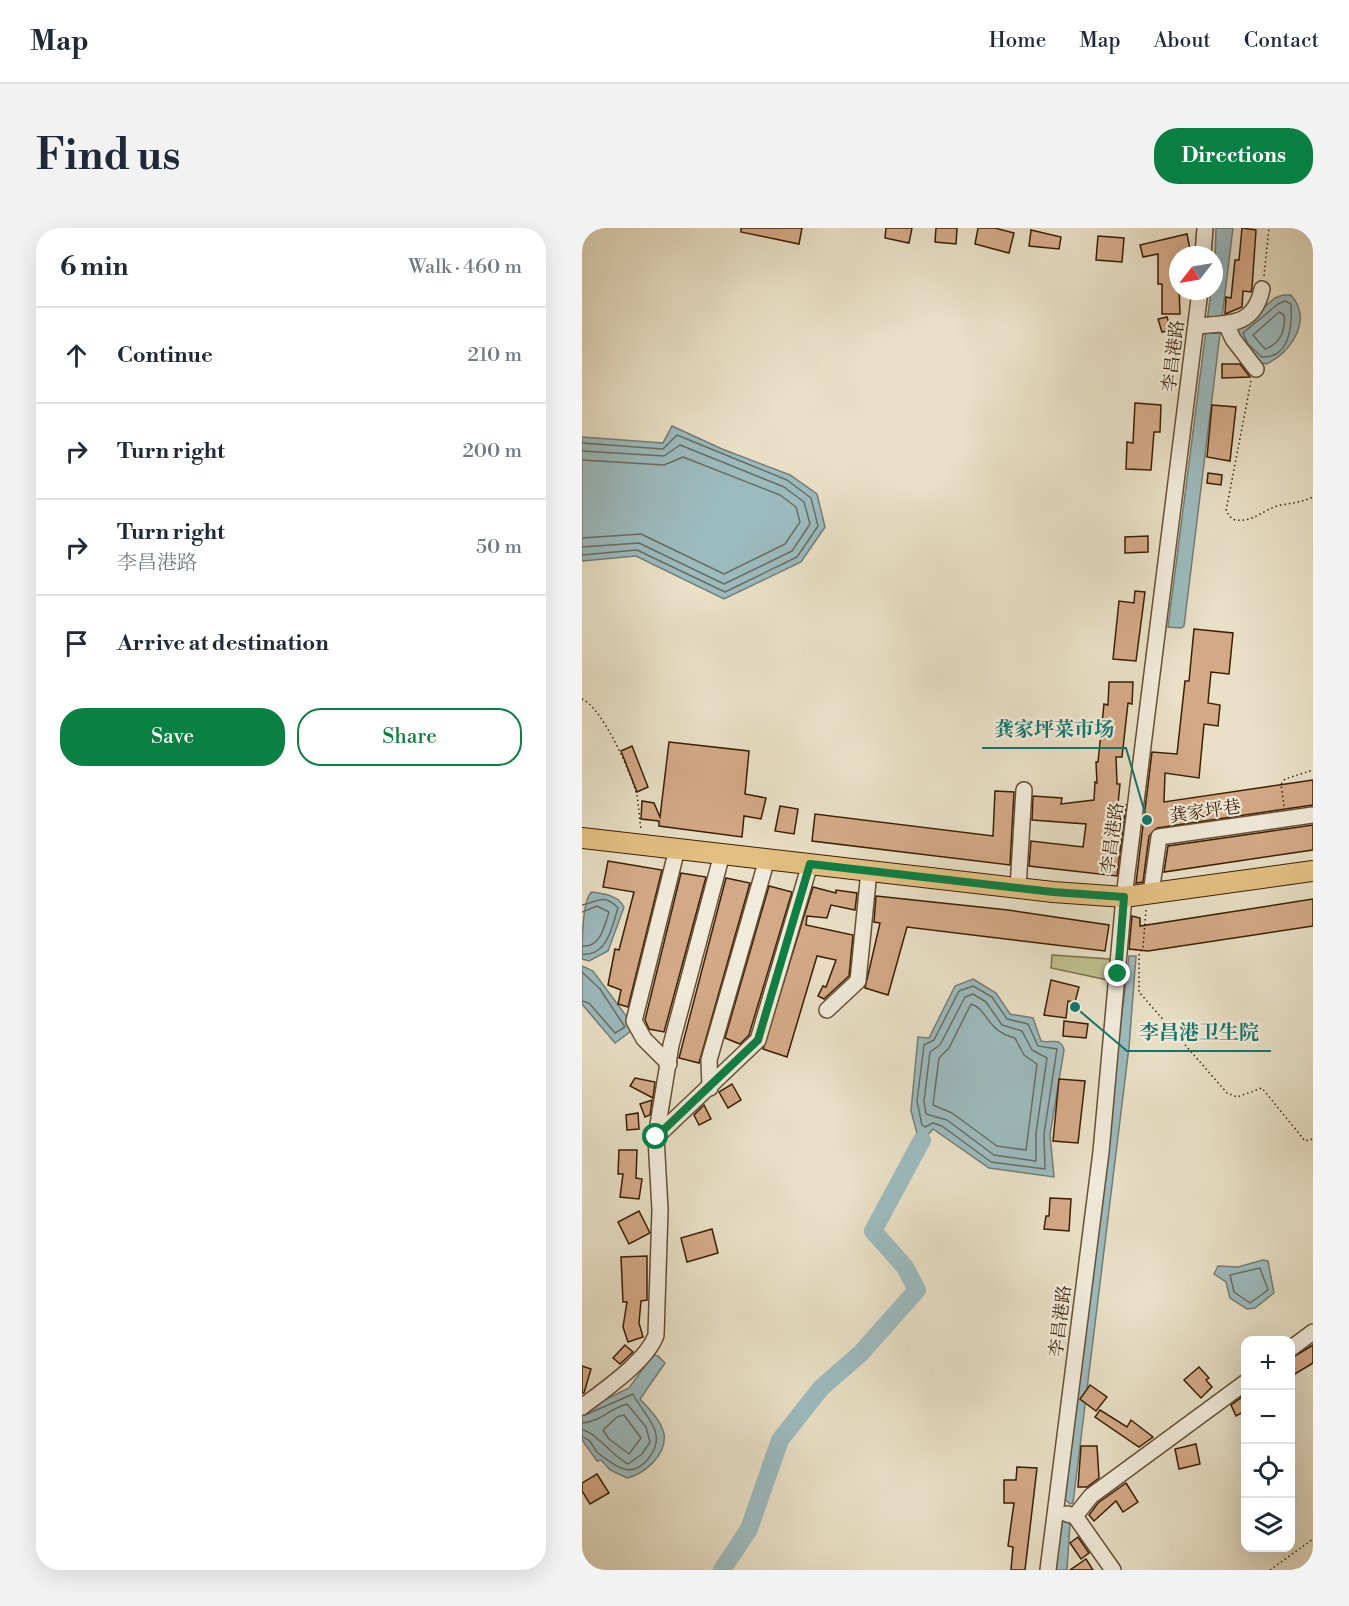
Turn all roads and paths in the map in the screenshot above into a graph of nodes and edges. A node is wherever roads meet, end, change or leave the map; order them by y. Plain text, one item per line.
1 (1205, 228) edge
2 (1269, 228) edge
3 (1204, 246) edge
4 (1262, 289) joint
5 (1200, 300) edge
6 (1200, 325) junction
7 (1225, 325) junction
8 (1256, 369) joint
9 (1313, 497) edge
10 (582, 699) edge
11 (1313, 770) edge
12 (1024, 790) dead end
13 (1313, 815) edge
14 (1286, 819) junction
15 (582, 838) edge
16 (643, 845) junction
17 (677, 849) junction
18 (722, 854) junction
19 (767, 859) junction
20 (810, 864) junction
21 (869, 871) junction
22 (1313, 871) edge
23 (1018, 888) junction
24 (1151, 893) junction
25 (1124, 897) junction
26 (827, 1010) dead end
27 (669, 1064) junction
28 (710, 1088) junction
29 (656, 1137) junction
30 (1313, 1139) edge
31 (1313, 1332) edge
32 (1295, 1345) edge
33 (1241, 1385) edge
34 (582, 1407) edge
35 (1055, 1511) junction
36 (1075, 1516) junction
37 (1313, 1539) edge
38 (1048, 1570) edge
39 (1113, 1570) edge
40 (1270, 1570) edge

1 - 3 street
2 - 4 path
4 - 7 street
5 - 6 street, 李昌港路
6 - 7 street
6 - 25 street, 李昌港路
7 - 8 street
8 - 9 path
10 - 16 path
11 - 14 path
12 - 23 street
13 - 14 street, 龚家坪巷
14 - 24 street, 龚家坪巷
15 - 16 main road
16 - 17 main road
17 - 18 main road
17 - 27 street
18 - 19 main road
18 - 27 street
19 - 20 main road
19 - 28 street
20 - 21 main road
20 - 28 street
21 - 23 main road
21 - 26 street
22 - 24 main road
23 - 25 main road
24 - 25 main road
24 - 30 path
25 - 35 street, 李昌港路
27 - 29 street
28 - 29 street
29 - 34 street
31 - 32 street
33 - 36 street
35 - 36 street
35 - 38 street, 李昌港路
36 - 39 street
37 - 40 path

